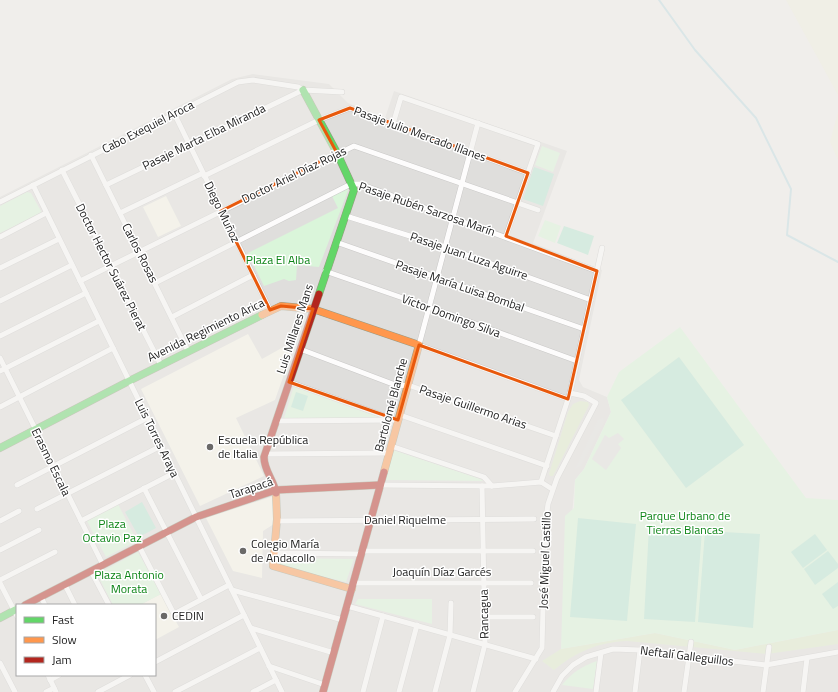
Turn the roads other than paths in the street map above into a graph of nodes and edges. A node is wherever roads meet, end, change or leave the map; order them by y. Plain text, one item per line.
1 (303, 90) junction
2 (342, 92) dead end
3 (174, 113) junction
4 (319, 120) junction
5 (478, 123) junction
6 (393, 124) junction
7 (189, 144) junction
8 (470, 152) junction
9 (337, 153) junction
10 (91, 155) junction
11 (62, 170) junction
12 (528, 173) junction
13 (204, 174) junction
14 (351, 184) junction
15 (461, 184) junction
16 (33, 185) junction
17 (106, 185) junction
18 (0, 202) edge
19 (517, 203) junction
20 (538, 210) dead end
21 (221, 211) junction
22 (46, 213) junction
23 (120, 213) junction
24 (346, 216) junction
25 (452, 217) junction
26 (506, 236) junction
27 (0, 237) edge
28 (59, 239) junction
29 (236, 241) junction
30 (336, 242) junction
31 (444, 247) junction
32 (602, 248) dead end
33 (139, 252) junction
34 (72, 265) junction
35 (111, 266) junction
36 (0, 268) edge
37 (597, 271) junction
38 (325, 272) junction
39 (253, 276) junction
40 (436, 278) junction
41 (80, 281) junction
42 (155, 283) junction
43 (86, 293) junction
44 (591, 300) junction
45 (0, 301) edge
46 (429, 307) junction
47 (313, 309) junction
48 (270, 310) junction
49 (172, 317) junction
50 (99, 320) junction
51 (584, 329) junction
52 (0, 336) edge
53 (419, 345) junction
54 (113, 348) junction
55 (300, 349) junction
56 (188, 351) junction
57 (0, 358) edge
58 (577, 361) junction
59 (160, 365) junction
60 (2, 370) edge
61 (129, 381) junction
62 (289, 382) junction
63 (408, 385) junction
64 (569, 396) junction
65 (19, 397) junction
66 (0, 407) edge
67 (147, 418) junction
68 (399, 418) junction
69 (276, 421) junction
70 (35, 430) junction
71 (556, 436) junction
72 (161, 446) junction
73 (0, 448) edge
74 (390, 449) junction
75 (265, 454) junction
76 (54, 466) junction
77 (547, 466) junction
78 (174, 473) junction
79 (541, 482) junction
80 (18, 485) dead end
81 (380, 485) junction
82 (482, 486) junction
83 (492, 486) junction
84 (144, 488) junction
85 (276, 490) junction
86 (552, 490) junction
87 (67, 494) junction
88 (37, 510) dead end
89 (19, 511) dead end
90 (196, 517) junction
91 (534, 519) dead end
92 (370, 520) junction
93 (482, 520) junction
94 (0, 521) edge
95 (81, 521) junction
96 (277, 521) junction
97 (39, 530) dead end
98 (167, 532) junction
99 (139, 546) junction
100 (0, 550) edge
101 (533, 551) dead end
102 (55, 552) dead end
103 (362, 552) junction
104 (483, 552) junction
105 (274, 553) junction
106 (103, 565) junction
107 (91, 571) junction
108 (0, 581) edge
109 (531, 583) dead end
110 (483, 584) junction
111 (65, 585) junction
112 (229, 585) junction
113 (353, 586) junction
114 (232, 590) junction
115 (41, 597) junction
116 (201, 599) junction
117 (451, 603) dead end
118 (27, 604) edge
119 (44, 604) edge
120 (74, 604) edge
121 (108, 604) edge
122 (347, 606) junction
123 (16, 612) edge
124 (244, 615) junction
125 (383, 616) junction
126 (484, 617) junction
127 (0, 618) edge
128 (533, 618) dead end
129 (343, 620) junction
130 (417, 625) junction
131 (251, 628) junction
132 (450, 635) junction
133 (691, 642) dead end
134 (485, 644) junction
135 (768, 647) dead end
136 (260, 648) junction
137 (640, 650) junction
138 (838, 652) edge
139 (334, 653) junction
140 (601, 653) junction
141 (688, 655) junction
142 (807, 658) junction
143 (536, 659) junction
144 (156, 661) edge
145 (0, 663) edge
146 (766, 665) junction
147 (270, 666) junction
148 (128, 676) edge
149 (146, 676) edge
150 (49, 677) edge
151 (276, 680) junction
152 (324, 689) edge
153 (55, 690) edge
154 (15, 692) edge
155 (46, 692) edge
156 (98, 692) edge
157 (154, 692) edge
158 (175, 692) edge
159 (253, 692) edge
160 (282, 692) edge
161 (363, 692) edge
162 (399, 692) edge
163 (435, 692) edge
164 (472, 692) edge
165 (514, 692) edge
166 (553, 692) edge
167 (596, 692) edge
168 (635, 692) edge
169 (684, 692) edge
170 (763, 692) edge
171 (803, 692) edge

1 - 2 street, Cabo Exequiel Aroca
1 - 3 street, Cabo Exequiel Aroca
1 - 4 street, Luis Millares Mans
1 - 7 street, Pasaje Marta Elba Miranda
3 - 7 street, Diego Muñoz
3 - 10 street, Cabo Exequiel Aroca
4 - 6 street, Pasaje Julio Mercado Illanes
4 - 9 street, Luis Millares Mans
4 - 13 street, Pasaje Julio Mercado Illanes
5 - 6 street
5 - 8 street, Bartolomé Blanche
5 - 12 street
6 - 8 street, Pasaje Julio Mercado Illanes
7 - 13 street, Diego Muñoz
7 - 17 street, Pasaje Marta Elba Miranda
8 - 12 street, Pasaje Julio Mercado Illanes
8 - 15 street, Bartolomé Blanche
9 - 14 street, Luis Millares Mans
9 - 15 street, Doctor Ariel Díaz Rojas
9 - 21 street, Doctor Ariel Díaz Rojas
10 - 11 street, Cabo Exequiel Aroca
10 - 17 street, Carlos Rosas
11 - 16 street, Cabo Exequiel Aroca
11 - 35 street, Doctor Hector Suárez Pierat
12 - 19 street
13 - 21 street, Diego Muñoz
13 - 23 street, Pasaje Julio Mercado Illanes
14 - 24 street, Luis Millares Mans
14 - 25 street, Pasaje Rubén Sarzosa Marín
14 - 29 street, Pasaje Rubén Sarzosa Marín
15 - 19 street, Doctor Ariel Díaz Rojas
15 - 25 street, Bartolomé Blanche
16 - 18 street, Cabo Exequiel Aroca
16 - 22 street, Luis Torres Araya
17 - 23 street, Carlos Rosas
19 - 20 street, Doctor Ariel Díaz Rojas
19 - 26 street
21 - 29 street, Diego Muñoz
21 - 33 street, Doctor Ariel Díaz Rojas
22 - 27 street
22 - 28 street, Luis Torres Araya
23 - 33 street, Carlos Rosas
24 - 30 street, Luis Millares Mans
24 - 31 street, Pasaje Juan Luza Aguirre
25 - 26 street, Pasaje Rubén Sarzosa Marín
25 - 31 street, Bartolomé Blanche
26 - 37 street, Pasaje Rubén Sarzosa Marín
28 - 34 street, Luis Torres Araya
28 - 36 street
29 - 39 street, Diego Muñoz
29 - 42 street, Pasaje Rubén Sarzosa Marín
30 - 38 street, Luis Millares Mans
30 - 40 street, Pasaje María Luisa Bombal
31 - 40 street, Bartolomé Blanche
31 - 44 street, Pasaje Juan Luza Aguirre
32 - 37 street
33 - 35 street, Doctor Ariel Díaz Rojas
33 - 42 street, Carlos Rosas
34 - 41 street, Luis Torres Araya
34 - 45 street
35 - 41 street, Doctor Ariel Díaz Rojas
35 - 59 street, Doctor Hector Suárez Pierat
37 - 44 street
38 - 46 street, Víctor Domingo Silva
38 - 47 street, Luis Millares Mans
39 - 48 street, Diego Muñoz
39 - 49 street
40 - 46 street, Bartolomé Blanche
40 - 51 street, Pasaje María Luisa Bombal
41 - 43 street, Luis Torres Araya
42 - 49 street, Carlos Rosas
43 - 50 street, Luis Torres Araya
43 - 52 street
44 - 51 street
46 - 53 street, Bartolomé Blanche
46 - 58 street, Víctor Domingo Silva
47 - 48 street, Avenida Regimiento Arica
47 - 53 street, Avenida Regimiento Arica
47 - 55 street, Luis Millares Mans
48 - 56 street, Avenida Regimiento Arica
49 - 56 street, Carlos Rosas
50 - 54 street, Luis Torres Araya
50 - 60 street
51 - 58 street
53 - 63 street, Bartolomé Blanche
53 - 64 street, Avenida Regimiento Arica
54 - 61 street, Luis Torres Araya
54 - 65 street
55 - 62 street, Luis Millares Mans
55 - 63 street, Pasaje Guillermo Arias
56 - 59 street, Avenida Regimiento Arica
57 - 60 street, Erasmo Escala
58 - 64 street
59 - 61 street, Avenida Regimiento Arica
60 - 65 street, Erasmo Escala
61 - 67 street, Luis Torres Araya
61 - 70 street, Avenida Regimiento Arica
62 - 68 street
62 - 69 street, Luis Millares Mans
63 - 68 street, Bartolomé Blanche
63 - 71 street, Pasaje Guillermo Arias
64 - 71 street
64 - 86 street, José Miguel Castillo
65 - 66 street
65 - 70 street, Erasmo Escala
67 - 72 street, Luis Torres Araya
67 - 76 street
68 - 69 street
68 - 74 street, Bartolomé Blanche
68 - 77 street
69 - 75 street, Luis Millares Mans
70 - 73 street, Avenida Regimiento Arica
70 - 76 street, Erasmo Escala
71 - 77 street
72 - 78 street, Luis Torres Araya
72 - 87 street
74 - 75 street
74 - 81 street, Bartolomé Blanche
74 - 83 street
75 - 85 street, Luis Millares Mans
76 - 80 street
76 - 87 street, Erasmo Escala
77 - 79 street
78 - 84 street
78 - 90 street, Luis Torres Araya
79 - 83 street, Tarapacá
79 - 86 street
81 - 82 street, Tarapacá
81 - 85 street, Tarapacá
81 - 92 street, Bartolomé Blanche
82 - 83 street, Tarapacá
82 - 93 street, Rancagua
84 - 95 street
84 - 98 street
85 - 90 street, Tarapacá
85 - 96 street
86 - 143 street, José Miguel Castillo
87 - 88 street
87 - 95 street, Erasmo Escala
89 - 94 street
90 - 98 street, Tarapacá
90 - 112 street, Luis Torres Araya
91 - 93 street, Daniel Riquelme
92 - 93 street, Daniel Riquelme
92 - 96 street, Daniel Riquelme
92 - 103 street, Bartolomé Blanche
93 - 104 street, Rancagua
95 - 106 street, Erasmo Escala
96 - 105 street
97 - 100 street
98 - 99 street, Tarapacá
98 - 116 street
99 - 106 street, Tarapacá
99 - 116 street
101 - 104 street
102 - 108 street
103 - 104 street
103 - 105 street
103 - 113 street, Bartolomé Blanche
104 - 110 street, Rancagua
105 - 113 street, Joaquín Díaz Garcés
106 - 107 street, Tarapacá
107 - 111 street, Tarapacá
107 - 121 street
108 - 123 street
109 - 110 street, Joaquín Díaz Garcés
110 - 113 street, Joaquín Díaz Garcés
110 - 126 street, Rancagua
111 - 115 street, Tarapacá
111 - 120 street
112 - 114 street, Luis Torres Araya
112 - 116 street
113 - 122 street, Bartolomé Blanche
114 - 124 street, Luis Torres Araya
114 - 129 street
115 - 118 street, Tarapacá
115 - 119 street
117 - 132 street
122 - 125 street
122 - 129 street, Bartolomé Blanche
123 - 127 street
124 - 131 street, Luis Torres Araya
124 - 144 street
125 - 130 street
125 - 161 street
126 - 128 street
126 - 134 street, Rancagua
129 - 139 street, Bartolomé Blanche
130 - 132 street
130 - 162 street
131 - 136 street, Luis Torres Araya
131 - 139 street
132 - 134 street
132 - 163 street
133 - 141 street
134 - 143 street
134 - 164 street, Rancagua
135 - 146 street
136 - 147 street, Luis Torres Araya
136 - 158 street
137 - 140 street, Neftalí Galleguillos
137 - 141 street, Neftalí Galleguillos
137 - 168 street
138 - 142 street, Neftalí Galleguillos
139 - 152 street, Bartolomé Blanche
140 - 166 street, Neftalí Galleguillos
140 - 167 street
141 - 146 street, Neftalí Galleguillos
141 - 169 street
142 - 146 street, Neftalí Galleguillos
142 - 171 street
143 - 165 street, José Miguel Castillo
145 - 154 street
146 - 170 street
147 - 151 street, Luis Torres Araya
147 - 152 street
148 - 156 street
149 - 157 street
150 - 153 street
151 - 159 street
151 - 160 street, Luis Torres Araya
153 - 155 street

